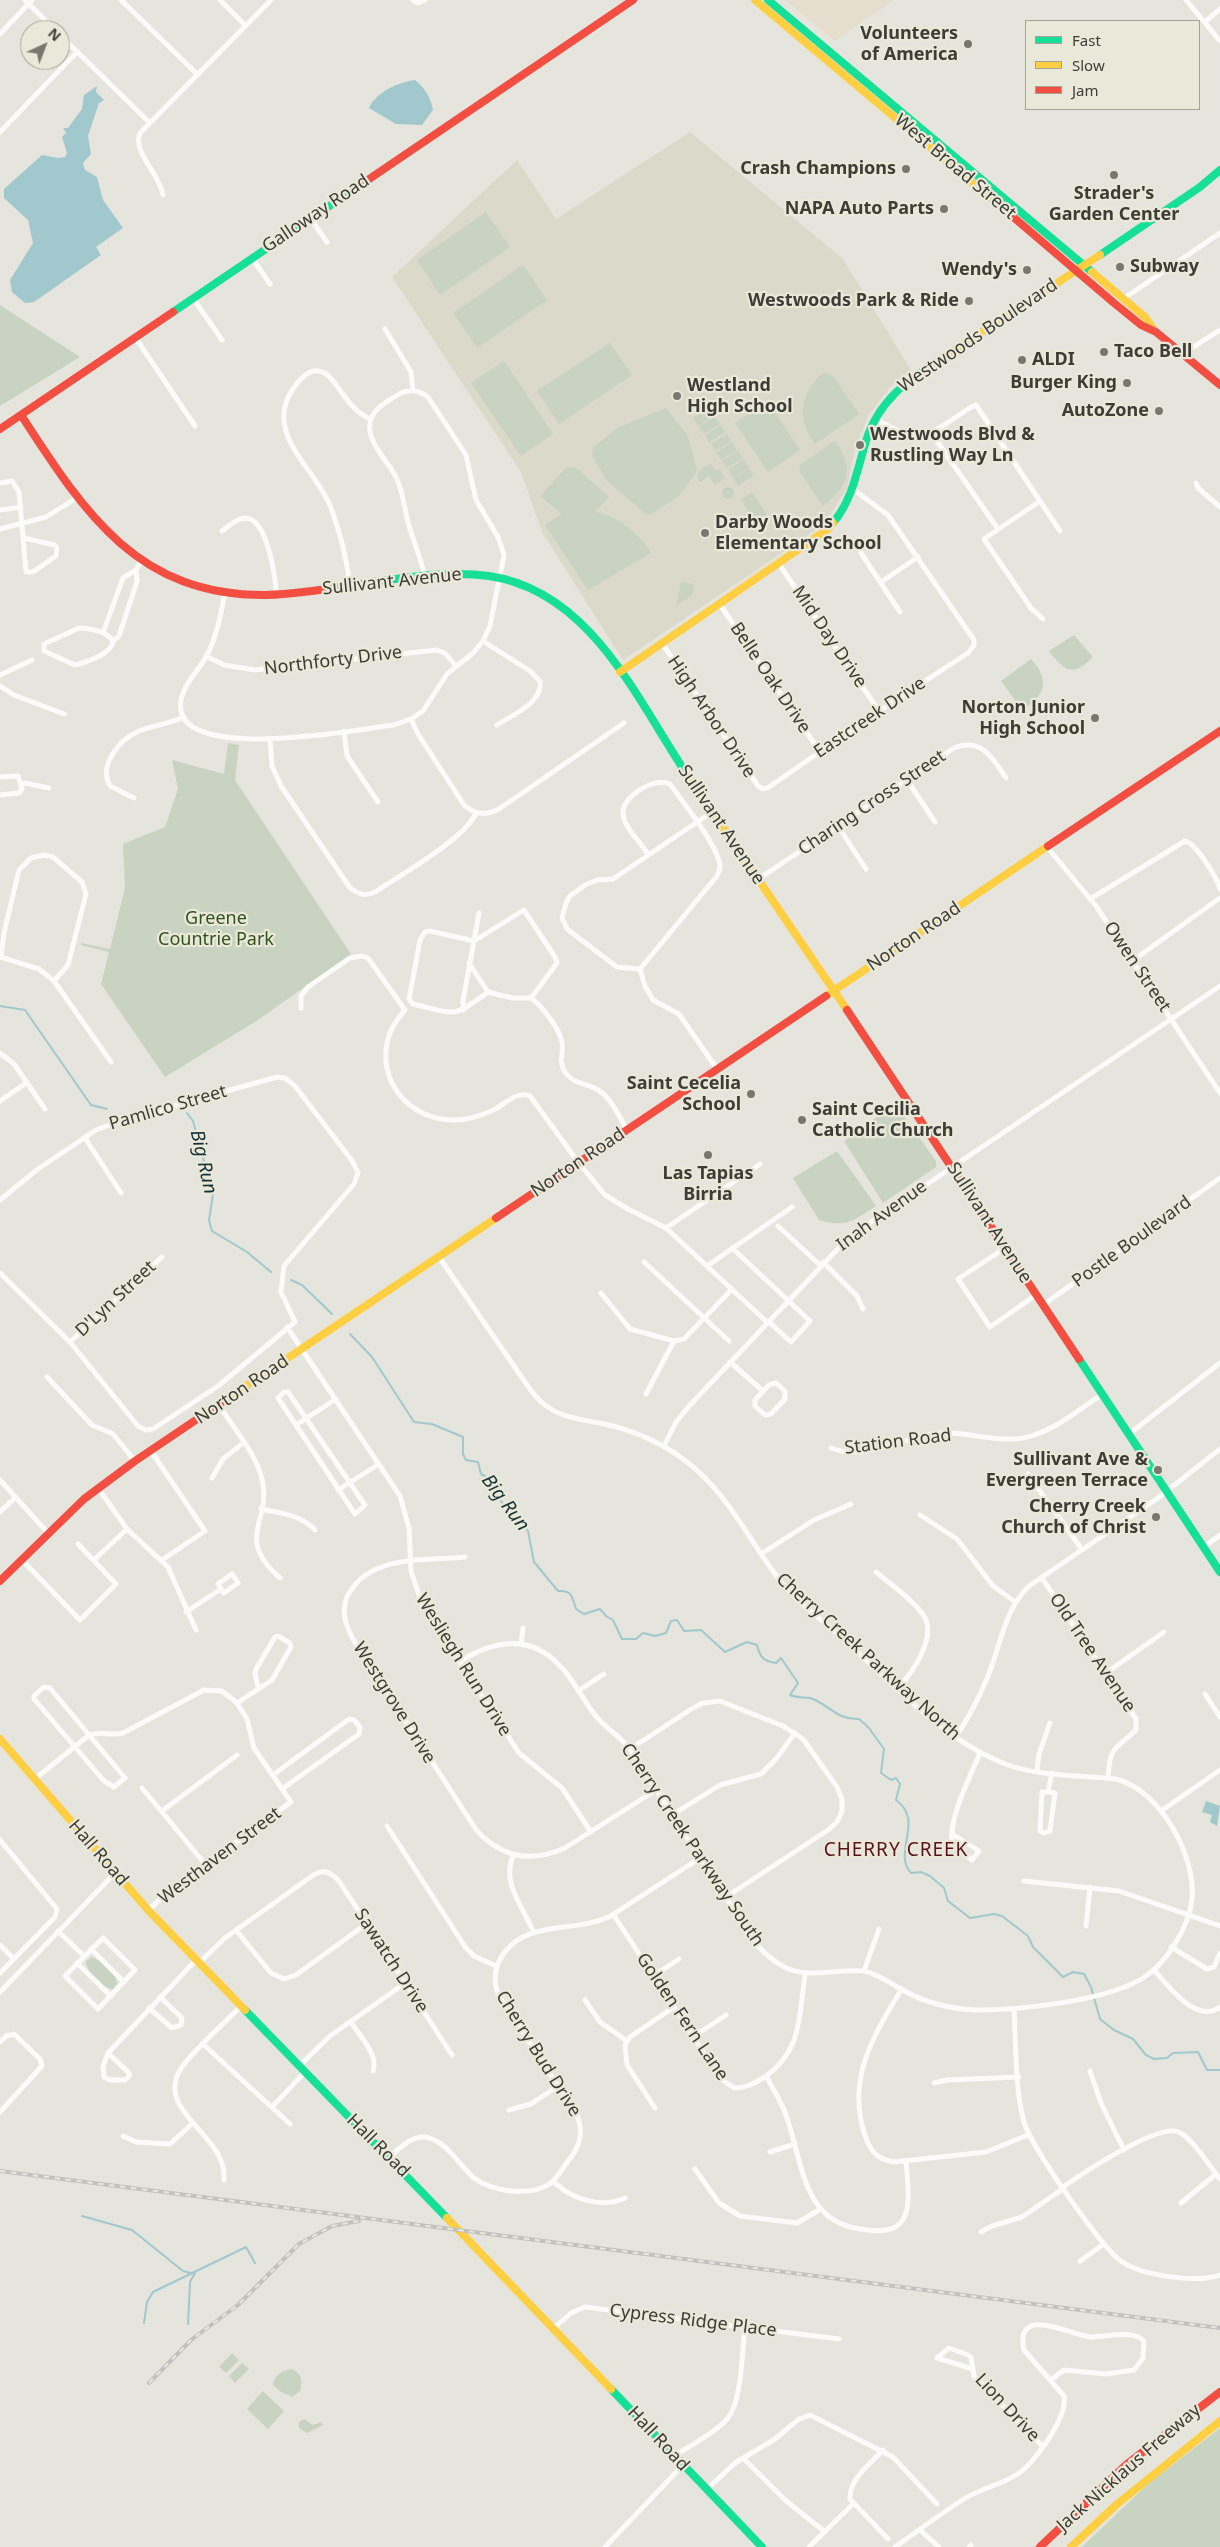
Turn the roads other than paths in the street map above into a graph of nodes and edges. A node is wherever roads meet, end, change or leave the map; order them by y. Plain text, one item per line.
1 (121, 0) edge
2 (220, 0) edge
3 (271, 0) edge
4 (413, 0) edge
5 (633, 0) edge
6 (755, 0) edge
7 (768, 0) edge
8 (1186, 0) edge
9 (29, 1) edge
10 (423, 1) edge
11 (1220, 9) edge
12 (46, 20) edge
13 (1204, 22) junction
14 (246, 25) junction
15 (0, 34) edge
16 (1220, 41) edge
17 (70, 45) edge
18 (77, 52) junction
19 (197, 74) junction
20 (150, 123) junction
21 (0, 132) edge
22 (1220, 170) edge
23 (163, 195) dead end
24 (310, 218) junction
25 (1220, 233) edge
26 (327, 242) dead end
27 (252, 258) junction
28 (1079, 268) junction
29 (270, 284) dead end
30 (193, 298) junction
31 (1123, 299) junction
32 (385, 329) dead end
33 (1220, 330) edge
34 (1156, 332) junction
35 (135, 337) junction
36 (222, 340) dead end
37 (1182, 354) junction
38 (1220, 385) edge
39 (413, 391) junction
40 (21, 415) junction
41 (370, 419) junction
42 (875, 420) junction
43 (195, 426) dead end
44 (0, 429) edge
45 (932, 434) junction
46 (0, 483) edge
47 (1196, 483) dead end
48 (854, 490) junction
49 (78, 497) junction
50 (1040, 501) junction
51 (1219, 503) edge
52 (20, 507) junction
53 (0, 510) edge
54 (22, 522) junction
55 (0, 529) edge
56 (998, 529) junction
57 (222, 531) dead end
58 (1060, 531) dead end
59 (24, 538) junction
60 (861, 553) dead end
61 (918, 557) junction
62 (142, 560) junction
63 (779, 564) junction
64 (136, 570) junction
65 (425, 577) junction
66 (500, 578) junction
67 (880, 582) junction
68 (350, 586) junction
69 (225, 592) junction
70 (276, 594) junction
71 (719, 603) junction
72 (900, 612) dead end
73 (1043, 619) dead end
74 (103, 633) junction
75 (113, 641) junction
76 (483, 641) junction
77 (662, 643) junction
78 (206, 656) junction
79 (32, 660) dead end
80 (456, 666) junction
81 (620, 672) junction
82 (0, 675) edge
83 (0, 686) edge
84 (879, 711) junction
85 (64, 714) dead end
86 (184, 717) junction
87 (411, 719) junction
88 (624, 723) dead end
89 (497, 725) dead end
90 (344, 731) junction
91 (1220, 731) edge
92 (270, 739) junction
93 (820, 752) junction
94 (0, 777) edge
95 (1006, 778) dead end
96 (907, 780) junction
97 (21, 784) junction
98 (49, 788) dead end
99 (763, 789) joint
100 (0, 795) edge
101 (134, 798) dead end
102 (378, 802) dead end
103 (712, 812) junction
104 (476, 813) junction
105 (696, 822) junction
106 (935, 822) dead end
107 (838, 826) junction
108 (1047, 847) junction
109 (648, 854) junction
110 (866, 869) dead end
111 (757, 880) junction
112 (1220, 889) edge
113 (1220, 898) edge
114 (1090, 899) junction
115 (479, 913) dead end
116 (474, 941) junction
117 (1, 957) edge
118 (1132, 961) junction
119 (469, 963) junction
120 (640, 970) junction
121 (54, 981) junction
122 (1220, 986) edge
123 (834, 991) junction
124 (488, 992) junction
125 (530, 998) junction
126 (301, 1008) dead end
127 (463, 1010) junction
128 (1172, 1019) junction
129 (0, 1053) edge
130 (111, 1062) dead end
131 (717, 1069) junction
132 (1220, 1079) edge
133 (26, 1083) junction
134 (1214, 1084) junction
135 (1220, 1093) edge
136 (0, 1101) edge
137 (45, 1109) dead end
138 (627, 1130) junction
139 (84, 1138) junction
140 (578, 1162) junction
141 (760, 1164) dead end
142 (952, 1167) junction
143 (1220, 1178) edge
144 (121, 1193) dead end
145 (0, 1200) edge
146 (792, 1207) dead end
147 (778, 1226) dead end
148 (666, 1228) junction
149 (732, 1248) junction
150 (1005, 1248) junction
151 (162, 1257) dead end
152 (438, 1257) junction
153 (644, 1262) dead end
154 (822, 1264) junction
155 (707, 1266) junction
156 (0, 1273) edge
157 (732, 1289) junction
158 (601, 1293) dead end
159 (1036, 1295) junction
160 (788, 1300) junction
161 (1043, 1305) junction
162 (863, 1309) dead end
163 (704, 1318) junction
164 (768, 1321) junction
165 (287, 1328) junction
166 (674, 1341) junction
167 (728, 1341) dead end
168 (70, 1342) junction
169 (302, 1349) junction
170 (730, 1362) junction
171 (1220, 1363) edge
172 (46, 1377) dead end
173 (763, 1391) junction
174 (646, 1394) dead end
175 (1103, 1394) junction
176 (336, 1399) junction
177 (219, 1405) junction
178 (307, 1418) junction
179 (296, 1425) junction
180 (1129, 1434) junction
181 (243, 1443) junction
182 (664, 1446) junction
183 (831, 1448) dead end
184 (1220, 1449) edge
185 (151, 1451) junction
186 (135, 1461) junction
187 (379, 1464) junction
188 (1028, 1474) dead end
189 (212, 1478) dead end
190 (0, 1480) edge
191 (350, 1483) junction
192 (98, 1488) junction
193 (338, 1490) junction
194 (1166, 1492) junction
195 (16, 1497) junction
196 (851, 1504) dead end
197 (261, 1509) junction
198 (0, 1512) edge
199 (920, 1515) dead end
200 (127, 1529) junction
201 (315, 1530) dead end
202 (48, 1533) junction
203 (1220, 1535) edge
204 (78, 1544) dead end
205 (1204, 1547) junction
206 (1082, 1550) junction
207 (761, 1554) junction
208 (465, 1557) dead end
209 (21, 1559) junction
210 (94, 1560) junction
211 (162, 1560) junction
212 (410, 1562) junction
213 (876, 1572) dead end
214 (1220, 1572) edge
215 (280, 1578) dead end
216 (1042, 1578) junction
217 (0, 1581) edge
218 (221, 1589) dead end
219 (1014, 1601) junction
220 (186, 1612) junction
221 (523, 1628) dead end
222 (196, 1630) dead end
223 (1164, 1632) dead end
224 (521, 1644) junction
225 (458, 1662) junction
226 (1106, 1673) junction
227 (604, 1674) dead end
228 (258, 1687) junction
229 (898, 1688) junction
230 (578, 1691) junction
231 (1205, 1694) dead end
232 (237, 1703) junction
233 (1220, 1717) edge
234 (1050, 1722) dead end
235 (795, 1732) junction
236 (89, 1735) junction
237 (955, 1738) junction
238 (0, 1739) edge
239 (76, 1746) junction
240 (630, 1750) junction
241 (980, 1753) junction
242 (237, 1755) dead end
243 (1220, 1770) edge
244 (1037, 1772) junction
245 (1052, 1773) junction
246 (273, 1775) junction
247 (1108, 1778) junction
248 (35, 1779) junction
249 (142, 1788) dead end
250 (282, 1789) junction
251 (656, 1790) junction
252 (1048, 1792) junction
253 (162, 1811) junction
254 (1161, 1811) junction
255 (672, 1815) junction
256 (387, 1826) dead end
257 (591, 1832) junction
258 (952, 1834) junction
259 (0, 1840) edge
260 (513, 1856) junction
261 (700, 1858) junction
262 (205, 1864) junction
263 (115, 1873) junction
264 (1024, 1881) dead end
265 (1090, 1888) junction
266 (726, 1897) junction
267 (148, 1910) junction
268 (613, 1914) junction
269 (1189, 1915) junction
270 (366, 1924) junction
271 (1086, 1926) dead end
272 (1220, 1926) edge
273 (878, 1929) dead end
274 (236, 1930) junction
275 (58, 1931) junction
276 (534, 1933) junction
277 (0, 1945) edge
278 (1171, 1948) junction
279 (91, 1949) junction
280 (1220, 1953) edge
281 (84, 1956) junction
282 (14, 1958) junction
283 (680, 1959) dead end
284 (198, 1961) junction
285 (77, 1963) junction
286 (496, 1966) junction
287 (1154, 1970) junction
288 (864, 1971) junction
289 (0, 1973) edge
290 (806, 1974) junction
291 (654, 1976) junction
292 (124, 1982) junction
293 (404, 1984) junction
294 (901, 1990) junction
295 (0, 1992) edge
296 (112, 1996) junction
297 (160, 1997) junction
298 (585, 2000) dead end
299 (241, 2006) junction
300 (674, 2007) junction
301 (1220, 2007) edge
302 (150, 2008) junction
303 (1014, 2009) junction
304 (726, 2015) dead end
305 (351, 2022) junction
306 (694, 2037) junction
307 (627, 2041) junction
308 (0, 2042) edge
309 (204, 2045) junction
310 (108, 2052) junction
311 (452, 2055) dead end
312 (299, 2066) junction
313 (373, 2071) dead end
314 (1090, 2071) dead end
315 (305, 2072) junction
316 (766, 2076) junction
317 (1019, 2077) junction
318 (934, 2083) dead end
319 (558, 2086) junction
320 (272, 2107) junction
321 (655, 2108) dead end
322 (510, 2110) dead end
323 (0, 2112) edge
324 (193, 2123) junction
325 (290, 2124) dead end
326 (1028, 2135) junction
327 (122, 2136) dead end
328 (795, 2144) junction
329 (1124, 2150) junction
330 (770, 2152) dead end
331 (389, 2158) junction
332 (906, 2161) junction
333 (695, 2169) dead end
334 (1218, 2177) edge
335 (224, 2180) dead end
336 (553, 2181) junction
337 (1063, 2188) junction
338 (626, 2198) dead end
339 (1181, 2203) dead end
340 (819, 2210) junction
341 (981, 2232) dead end
342 (1104, 2244) junction
343 (1080, 2261) dead end
344 (1220, 2275) edge
345 (554, 2328) junction
346 (745, 2328) junction
347 (839, 2339) dead end
348 (973, 2369) junction
349 (1051, 2380) junction
350 (1220, 2392) edge
351 (1220, 2421) edge
352 (1043, 2447) junction
353 (883, 2450) junction
354 (674, 2456) junction
355 (743, 2458) junction
356 (683, 2465) junction
357 (706, 2490) junction
358 (853, 2504) junction
359 (938, 2504) dead end
360 (920, 2530) junction
361 (825, 2532) junction
362 (888, 2538) dead end
363 (605, 2547) edge
364 (762, 2547) edge
365 (809, 2547) edge
366 (895, 2547) edge
367 (939, 2547) edge
368 (1040, 2547) edge
369 (1072, 2547) edge

1 - 19 street
2 - 14 street
3 - 14 street
4 - 10 street
5 - 24 main road, Galloway Road
6 - 28 main road, West Broad Street
7 - 28 main road, West Broad Street
8 - 13 street
9 - 12 street
9 - 15 street
11 - 13 street
13 - 16 street
14 - 19 street
17 - 18 street
18 - 20 street
18 - 21 street
19 - 20 street
20 - 23 street
22 - 28 main road, Westwoods Boulevard
24 - 26 street
24 - 27 main road, Galloway Road
25 - 31 street
27 - 29 street
27 - 30 main road, Galloway Road
28 - 31 main road, West Broad Street
28 - 34 main road, West Broad Street
28 - 42 main road, Westwoods Boulevard
30 - 35 main road, Galloway Road
30 - 36 street
31 - 34 main road, West Broad Street
32 - 39 street
33 - 37 street
34 - 37 main road, West Broad Street
35 - 40 main road, Galloway Road
35 - 43 street
37 - 38 main road, West Broad Street
39 - 41 street
39 - 66 street
40 - 44 main road, Galloway Road
40 - 49 main road, Sullivant Avenue
41 - 65 street
41 - 68 street
42 - 45 street
42 - 48 main road, Westwoods Boulevard
45 - 50 street
45 - 56 street
46 - 52 street
47 - 51 street
48 - 61 street
48 - 63 main road, Westwoods Boulevard
49 - 54 street
49 - 62 main road, Sullivant Avenue
50 - 56 street
50 - 58 street
52 - 53 street
52 - 54 street
54 - 55 street
54 - 59 street
56 - 73 street
57 - 70 street
59 - 59 street
60 - 67 street
61 - 67 street
61 - 84 street, Eastcreek Drive
62 - 64 street
62 - 69 main road, Sullivant Avenue
63 - 71 main road, Westwoods Boulevard
63 - 84 street, Mid Day Drive
64 - 74 street
64 - 75 street
65 - 66 main road, Sullivant Avenue
65 - 68 main road, Sullivant Avenue
66 - 76 street
66 - 81 main road, Sullivant Avenue
67 - 72 street
68 - 70 main road, Sullivant Avenue
69 - 70 main road, Sullivant Avenue
69 - 78 street
71 - 77 main road, Westwoods Boulevard
71 - 93 street, Belle Oak Drive
74 - 75 street
74 - 75 street
76 - 80 street
76 - 89 street
77 - 81 main road, Westwoods Boulevard
77 - 99 street, High Arbor Drive
78 - 80 street, Northforty Drive
78 - 86 street
79 - 82 street
80 - 87 street
81 - 103 main road, Sullivant Avenue
83 - 85 street
84 - 93 street, Eastcreek Drive
86 - 92 street
86 - 101 street
87 - 90 street
87 - 104 street
88 - 104 street
90 - 92 street
90 - 102 street
91 - 108 main road, Norton Road
92 - 104 street
93 - 99 street, Eastcreek Drive
94 - 97 street
95 - 96 street, Charing Cross Street
96 - 106 street
96 - 107 street, Charing Cross Street
97 - 98 street
97 - 100 street
103 - 105 street
103 - 111 main road, Sullivant Avenue
105 - 109 street
105 - 109 street
105 - 120 street
107 - 110 street
107 - 111 street, Charing Cross Street
108 - 114 street, Owen Street
108 - 123 main road, Norton Road
109 - 120 street
111 - 123 main road, Sullivant Avenue
112 - 114 street
113 - 118 street
114 - 118 street, Owen Street
115 - 116 street
116 - 119 street
116 - 125 street
116 - 127 street
117 - 121 street
117 - 121 street
118 - 128 street, Owen Street
119 - 124 street
119 - 127 street
120 - 131 street
121 - 130 street
122 - 128 street, Inah Avenue
123 - 131 main road, Norton Road
123 - 142 main road, Sullivant Avenue
124 - 125 street
124 - 127 street
125 - 138 street
126 - 140 street
128 - 134 street, Owen Street
128 - 142 street, Inah Avenue
129 - 133 street
131 - 138 main road, Norton Road
132 - 134 street
133 - 136 street
133 - 137 street
134 - 135 street, Owen Street
138 - 140 main road, Norton Road
139 - 144 street
139 - 145 street, Pamlico Street
139 - 165 street, Pamlico Street
140 - 148 street
140 - 152 main road, Norton Road
141 - 148 street
142 - 150 main road, Sullivant Avenue
142 - 154 street, Inah Avenue
143 - 161 street, Postle Boulevard
146 - 149 street
147 - 154 street
148 - 155 street
149 - 155 street
149 - 160 street
150 - 159 main road, Sullivant Avenue
150 - 159 street
151 - 168 street, D'Lyn Street
152 - 169 main road, Norton Road
152 - 182 street, Cherry Creek Parkway North
153 - 163 street
154 - 160 street, Inah Avenue
154 - 162 street
155 - 157 street
156 - 168 street
157 - 163 street
157 - 164 street
158 - 166 street
159 - 161 main road, Sullivant Avenue
160 - 164 street, Inah Avenue
160 - 164 street
161 - 175 main road, Sullivant Avenue
163 - 166 street
163 - 167 street
164 - 170 street, Inah Avenue
165 - 168 street
165 - 169 street, Wesliegh Run Drive
166 - 174 street
169 - 176 street, Wesliegh Run Drive
169 - 177 main road, Norton Road
170 - 173 street
170 - 182 street, Inah Avenue
171 - 180 street
172 - 186 street
173 - 173 street
175 - 180 main road, Sullivant Avenue
175 - 183 street, Station Road
176 - 178 street
176 - 187 street, Wesliegh Run Drive
177 - 181 street
177 - 185 main road, Norton Road
178 - 179 street
178 - 179 street
178 - 191 street
179 - 193 street
180 - 194 main road, Sullivant Avenue
181 - 189 street
181 - 197 street
182 - 207 street, Cherry Creek Parkway North
184 - 194 street
185 - 186 main road, Norton Road
185 - 211 street
186 - 192 main road, Norton Road
187 - 191 street
187 - 212 street, Wesliegh Run Drive
188 - 206 street
190 - 195 street
191 - 193 street
191 - 193 street
192 - 200 street
192 - 202 main road, Norton Road
194 - 205 main road, Sullivant Avenue
194 - 206 street
195 - 198 street
195 - 202 street
196 - 207 street
197 - 201 street
197 - 215 street
199 - 219 street
200 - 210 street
200 - 211 street
202 - 209 main road, Norton Road
203 - 205 street
204 - 210 street
205 - 214 main road, Sullivant Avenue
206 - 216 street
207 - 229 street, Cherry Creek Parkway North
208 - 212 street, Westgrove Drive
209 - 210 street
209 - 217 main road, Norton Road
211 - 220 street
212 - 225 street, Wesliegh Run Drive
212 - 260 street, Westgrove Drive
213 - 229 street
216 - 219 street
216 - 226 street, Old Tree Avenue
218 - 220 street
219 - 237 street
220 - 222 street
221 - 224 street
223 - 226 street
224 - 225 street, Cherry Creek Parkway South
224 - 230 street, Cherry Creek Parkway South
225 - 257 street, Wesliegh Run Drive
226 - 247 street, Old Tree Avenue
227 - 230 street
228 - 228 street
228 - 232 street
229 - 237 street, Cherry Creek Parkway North
230 - 240 street, Cherry Creek Parkway South
231 - 233 street
232 - 236 street
232 - 246 street
234 - 244 street
235 - 240 street
235 - 255 street
235 - 266 street
236 - 239 street
236 - 239 street
236 - 239 street
237 - 241 street, Cherry Creek Parkway North
238 - 248 main road, Hall Road
239 - 248 street
240 - 251 street, Cherry Creek Parkway South
241 - 244 street, Cherry Creek Parkway North
241 - 258 street
242 - 253 street
243 - 254 street
244 - 245 street, Cherry Creek Parkway North
245 - 247 street, Cherry Creek Parkway North
245 - 252 street
246 - 250 street
246 - 250 street
247 - 254 street, Cherry Creek Parkway North
248 - 263 main road, Hall Road
249 - 253 street
250 - 262 street, Westhaven Street
251 - 255 street, Cherry Creek Parkway South
251 - 257 street
252 - 252 street
253 - 262 street
254 - 269 street, Cherry Creek Parkway North
255 - 261 street, Cherry Creek Parkway South
256 - 286 street
257 - 260 street
258 - 258 street
259 - 282 street
260 - 276 street
261 - 266 street, Cherry Creek Parkway South
261 - 268 street, Cherry Bud Drive
262 - 267 street, Westhaven Street
263 - 267 main road, Hall Road
263 - 275 street
264 - 265 street
265 - 269 street
265 - 271 street
266 - 290 street, Cherry Creek Parkway South
267 - 284 main road, Hall Road
268 - 276 street, Cherry Bud Drive
268 - 291 street, Golden Fern Lane
269 - 272 street
269 - 278 street, Cherry Creek Parkway South
270 - 274 street
270 - 274 street, Sawatch Drive
270 - 293 street, Sawatch Drive
273 - 288 street
274 - 284 street
275 - 281 street
275 - 295 street
276 - 286 street, Cherry Bud Drive
277 - 282 street
278 - 280 street
278 - 287 street, Cherry Creek Parkway South
279 - 281 street
279 - 292 street
279 - 292 street
281 - 285 street
282 - 289 street
283 - 291 street
284 - 297 street
284 - 299 main road, Hall Road
285 - 296 street
285 - 296 street
286 - 319 street, Cherry Bud Drive
287 - 301 street
287 - 303 street, Cherry Creek Parkway South
288 - 290 street, Cherry Creek Parkway South
288 - 294 street, Cherry Creek Parkway South
290 - 316 street
291 - 300 street, Golden Fern Lane
292 - 296 street
293 - 305 street
293 - 311 street, Sawatch Drive
294 - 303 street, Cherry Creek Parkway South
294 - 332 street
297 - 302 street
297 - 302 street
298 - 307 street
299 - 309 street
299 - 312 main road, Hall Road
300 - 306 street, Golden Fern Lane
300 - 307 street
302 - 310 street
303 - 317 street
304 - 306 street
305 - 312 street
305 - 313 street
306 - 316 street, Golden Fern Lane
307 - 321 street
308 - 323 street
309 - 320 street
309 - 324 street
310 - 310 street
312 - 315 main road, Hall Road
314 - 329 street
315 - 320 street
315 - 331 main road, Hall Road
316 - 328 street
317 - 318 street
317 - 326 street
319 - 322 street
319 - 336 street, Cherry Bud Drive
320 - 325 street
324 - 327 street
324 - 335 street
326 - 332 street
326 - 337 street
328 - 330 street
328 - 340 street
329 - 334 street
329 - 337 street
331 - 336 street, Cherry Bud Drive
331 - 345 main road, Hall Road
332 - 340 street
333 - 340 street
334 - 339 street
336 - 338 street
337 - 341 street
337 - 342 street
342 - 343 street
342 - 344 street
345 - 346 street, Cypress Ridge Place
345 - 354 main road, Hall Road
346 - 347 street, Cypress Ridge Place
346 - 354 street
348 - 348 street, Lion Drive
348 - 352 street, Lion Drive
349 - 349 street
349 - 352 street
350 - 368 main road, Jack Nicklaus Freeway
351 - 369 main road, Jack Nicklaus Freeway
352 - 360 street
353 - 355 street
353 - 358 street
353 - 359 street
354 - 356 main road, Hall Road
355 - 357 street
355 - 361 street
356 - 357 main road, Hall Road
356 - 363 street
357 - 364 main road, Hall Road
358 - 361 street
358 - 362 street
360 - 366 street
360 - 367 street
361 - 365 street

